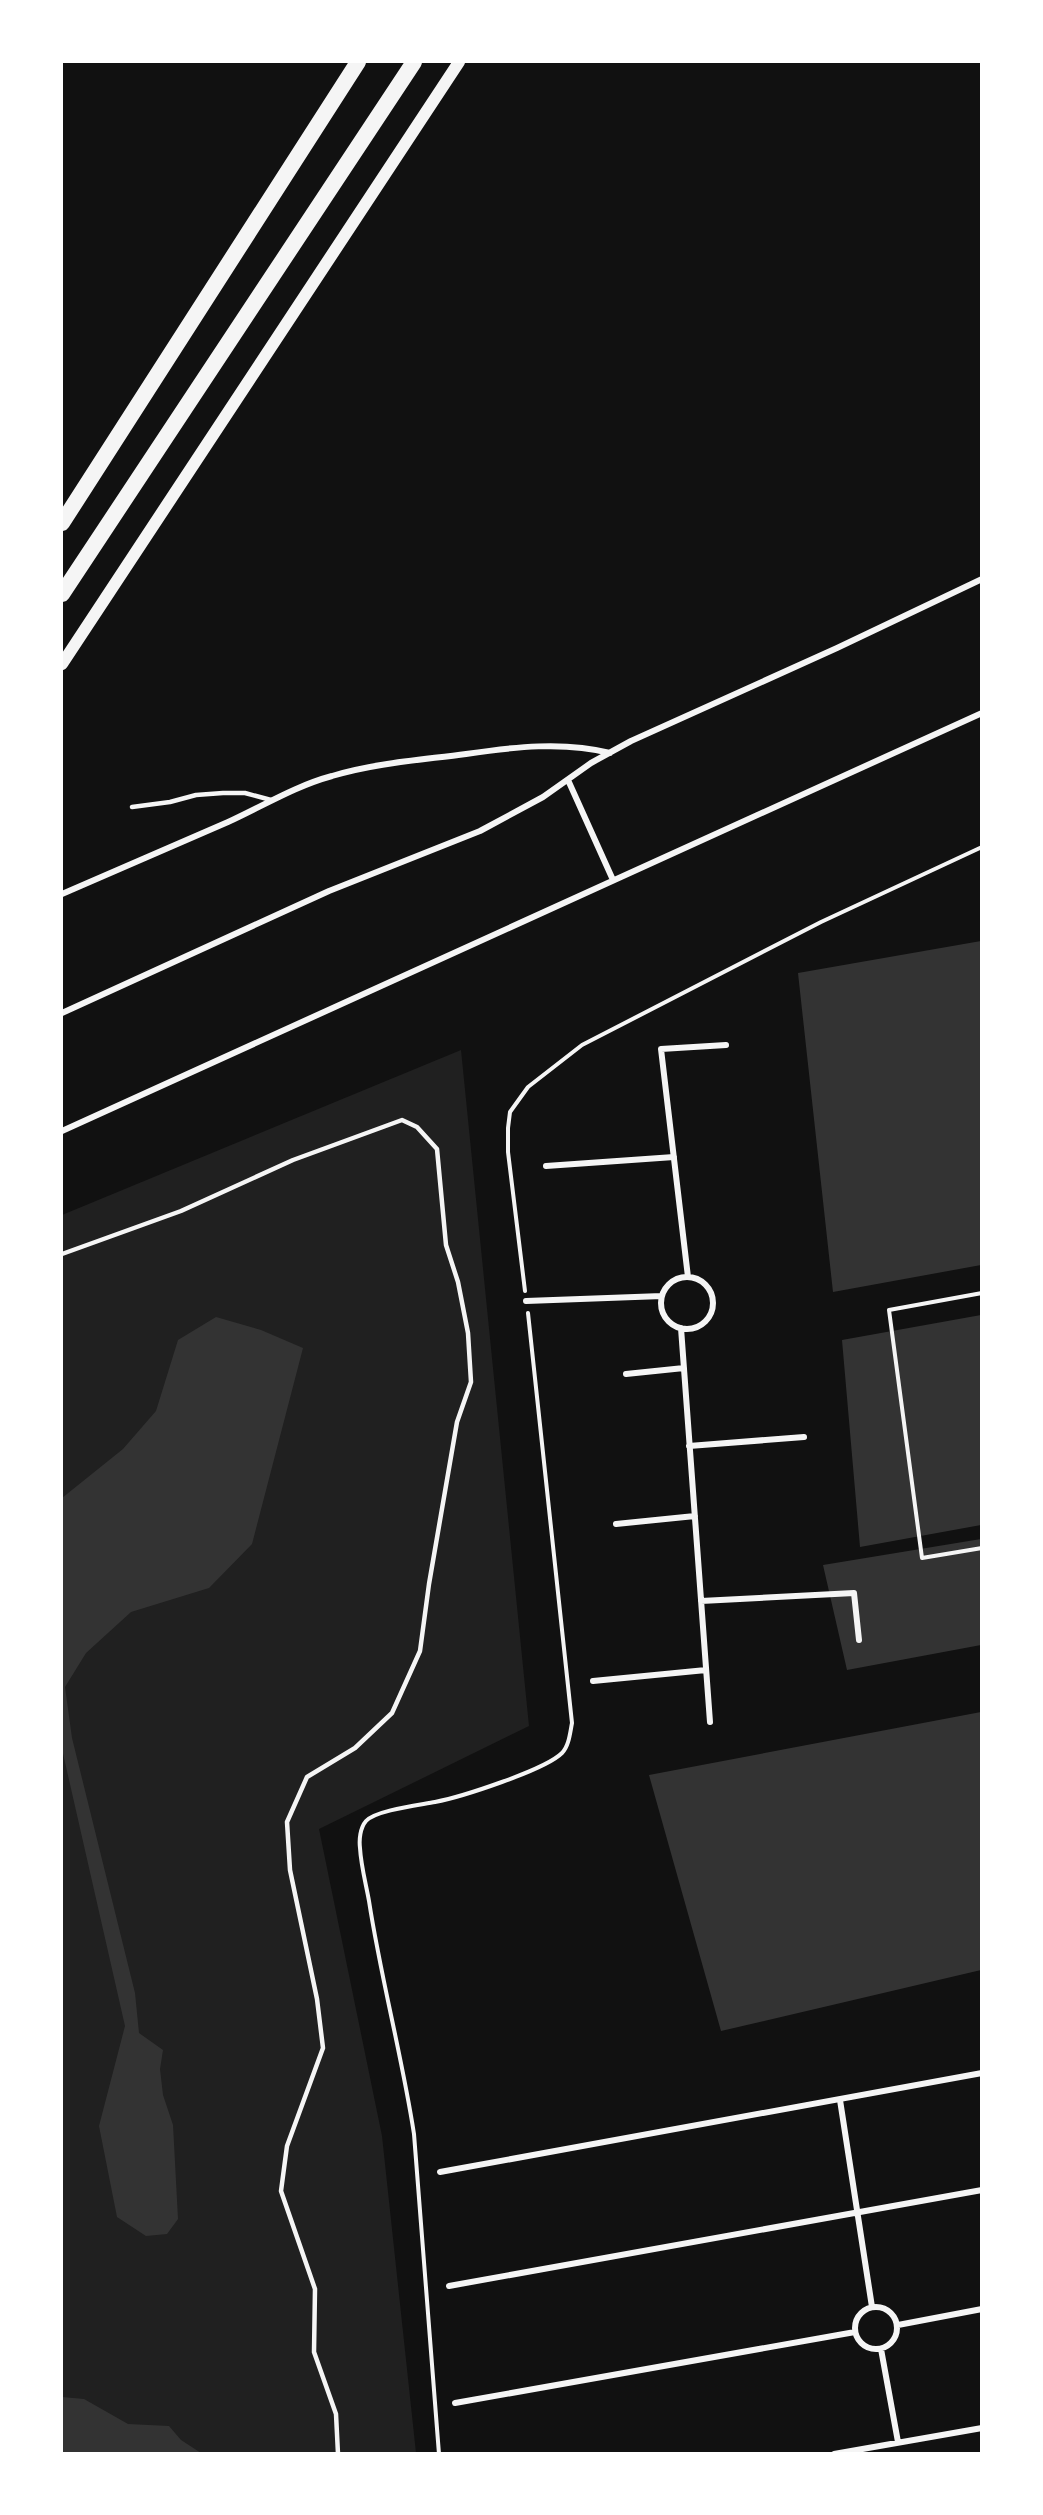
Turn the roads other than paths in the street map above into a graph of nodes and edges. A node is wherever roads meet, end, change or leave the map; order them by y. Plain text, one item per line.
1 (358, 62) edge
2 (414, 62) edge
3 (459, 62) edge
4 (62, 523) edge
5 (981, 579) edge
6 (62, 594) edge
7 (62, 664) edge
8 (981, 713) edge
9 (610, 753) junction
10 (568, 780) junction
11 (271, 800) junction
12 (132, 807) dead end
13 (613, 880) junction
14 (62, 894) edge
15 (62, 1013) edge
16 (726, 1045) dead end
17 (62, 1131) edge
18 (674, 1157) junction
19 (546, 1166) dead end
20 (62, 1254) edge
21 (688, 1277) junction
22 (662, 1296) junction
23 (526, 1301) road end
24 (681, 1328) junction
25 (684, 1368) junction
26 (627, 1374) dead end
27 (804, 1437) dead end
28 (689, 1446) junction
29 (695, 1516) junction
30 (616, 1524) dead end
31 (701, 1601) junction
32 (859, 1640) dead end
33 (706, 1670) junction
34 (593, 1681) dead end
35 (710, 1722) dead end
36 (981, 2073) edge
37 (840, 2100) junction
38 (440, 2172) dead end
39 (981, 2190) edge
40 (858, 2214) junction
41 (449, 2286) dead end
42 (872, 2307) junction
43 (981, 2310) edge
44 (898, 2325) junction
45 (855, 2332) junction
46 (881, 2349) junction
47 (455, 2403) dead end
48 (981, 2428) edge
49 (898, 2442) junction
50 (338, 2454) edge
51 (834, 2454) edge

1 - 4 highway
2 - 6 highway
3 - 7 main road
5 - 9 street
8 - 13 street
9 - 10 street
9 - 11 street
10 - 13 street
10 - 15 street
11 - 12 lane
11 - 14 street
13 - 17 street
16 - 18 street
18 - 19 street
18 - 21 street
20 - 50 lane
21 - 22 street
21 - 24 street
22 - 23 street
22 - 24 street
24 - 25 street
25 - 26 street
25 - 28 street
27 - 28 street
28 - 29 street
29 - 30 street
29 - 31 street
31 - 32 street
31 - 33 street
33 - 34 street
33 - 35 street
36 - 37 street
37 - 38 street
37 - 40 street
39 - 40 street
40 - 41 street
40 - 42 street
42 - 44 street
42 - 45 street
43 - 44 street
44 - 46 street
45 - 46 street
45 - 47 street
46 - 49 street
48 - 49 street
49 - 51 street

